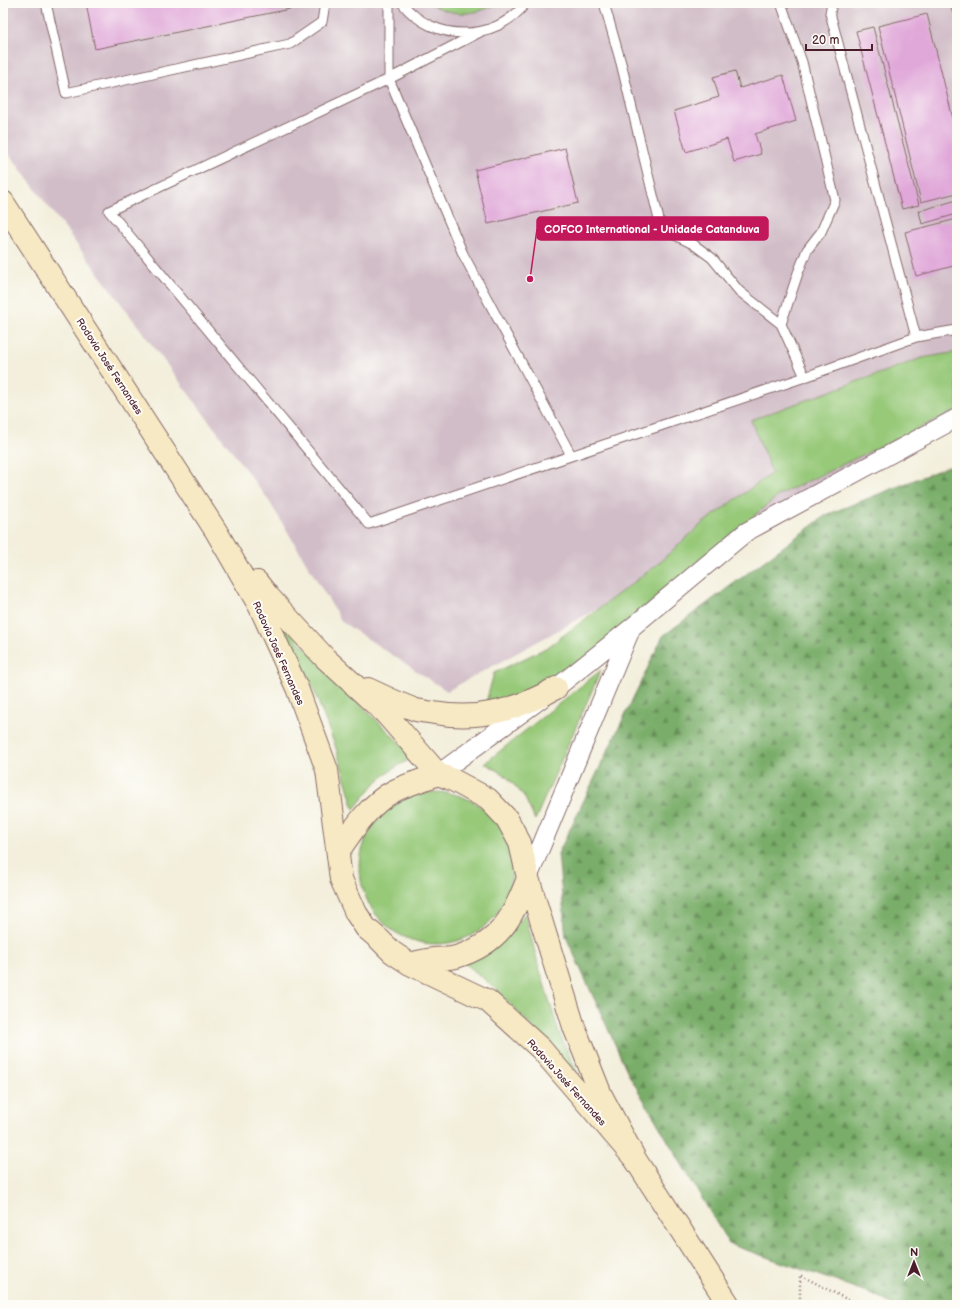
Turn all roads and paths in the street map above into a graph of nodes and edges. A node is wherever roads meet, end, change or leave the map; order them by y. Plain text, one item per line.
1 (46, 3) edge
2 (325, 3) edge
3 (389, 3) edge
4 (402, 3) edge
5 (526, 3) edge
6 (604, 3) edge
7 (781, 3) edge
8 (832, 3) edge
9 (955, 3) edge
10 (957, 10) edge
11 (480, 32) junction
12 (390, 79) junction
13 (3, 202) edge
14 (781, 324) junction
15 (957, 330) edge
16 (916, 337) junction
17 (805, 377) junction
18 (957, 418) edge
19 (571, 455) junction
20 (216, 531) junction
21 (631, 628) junction
22 (351, 682) junction
23 (556, 688) junction
24 (438, 774) junction
25 (338, 852) junction
26 (528, 878) junction
27 (410, 964) junction
28 (636, 1160) junction
29 (728, 1305) edge
30 (803, 1305) edge
31 (858, 1305) edge

1 - 2 lane
3 - 12 lane
4 - 11 lane
5 - 11 lane
6 - 14 lane
7 - 14 lane
8 - 16 lane
9 - 10 lane
11 - 12 lane
12 - 19 lane
12 - 19 lane
13 - 20 main road, Rodovia José Fernandes
14 - 17 lane
15 - 16 lane
16 - 17 lane
17 - 19 lane
18 - 21 street
20 - 22 main road, Rodovia José Fernandes
20 - 25 main road, Rodovia José Fernandes
21 - 23 street
21 - 26 street
22 - 23 main road
22 - 24 main road, Rodovia José Fernandes
23 - 24 street
24 - 25 main road
24 - 26 main road, Rodovia José Fernandes
25 - 27 main road, Rodovia José Fernandes
26 - 27 main road
26 - 28 main road, Rodovia José Fernandes
27 - 28 main road, Rodovia José Fernandes
28 - 29 main road, Rodovia José Fernandes
30 - 31 path

